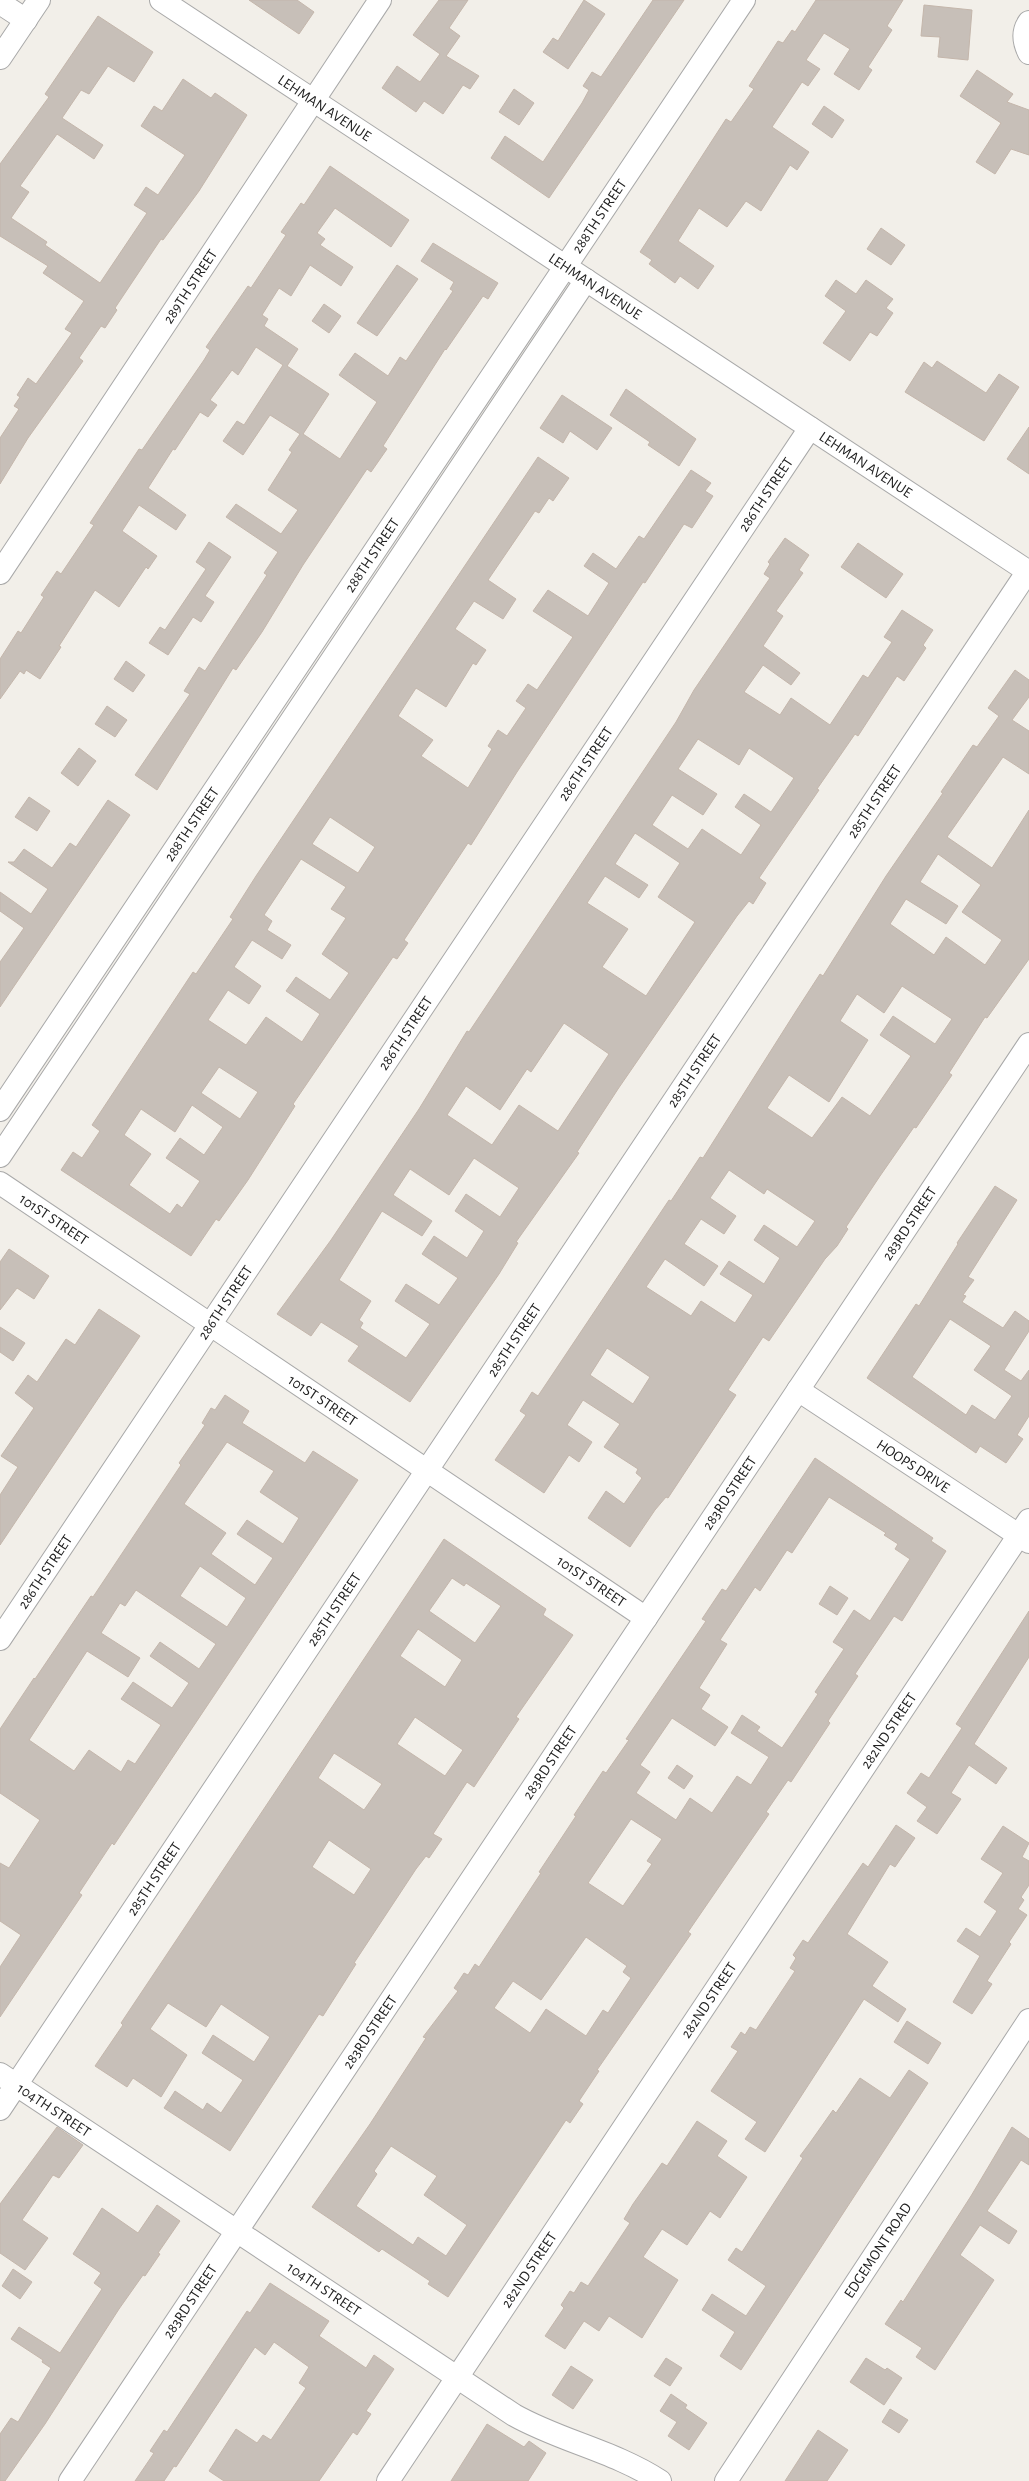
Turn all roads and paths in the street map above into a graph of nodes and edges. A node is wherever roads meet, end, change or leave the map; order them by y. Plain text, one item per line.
1 (39, 0) edge
2 (161, 0) edge
3 (380, 0) edge
4 (744, 0) edge
5 (0, 3) edge
6 (26, 20) junction
7 (1029, 22) edge
8 (1029, 54) edge
9 (0, 58) edge
10 (313, 100) junction
11 (565, 267) junction
12 (586, 280) junction
13 (810, 428) junction
14 (1028, 572) edge
15 (0, 573) edge
16 (168, 860) junction
17 (189, 874) junction
18 (1029, 1044) edge
19 (0, 1110) edge
20 (0, 1156) edge
21 (0, 1183) edge
22 (209, 1324) junction
23 (798, 1390) junction
24 (428, 1469) junction
25 (1026, 1532) edge
26 (646, 1618) junction
27 (0, 1639) edge
28 (1029, 2020) edge
29 (8, 2079) edge
30 (0, 2109) edge
31 (236, 2229) junction
32 (458, 2376) junction
33 (70, 2481) edge
34 (388, 2481) edge
35 (660, 2481) edge
36 (726, 2481) edge

1 - 6 street
2 - 10 street, LEHMAN AVENUE
3 - 10 street, 289TH STREET
4 - 11 street, 288TH STREET
5 - 6 street
6 - 9 street
7 - 8 street
10 - 11 street, LEHMAN AVENUE
10 - 15 street, 289TH STREET
11 - 12 street, LEHMAN AVENUE
11 - 16 street, 288TH STREET
12 - 13 street, LEHMAN AVENUE
12 - 17 street, 288TH STREET
13 - 14 street, LEHMAN AVENUE
13 - 22 street, 286TH STREET
14 - 24 street, 285TH STREET
16 - 17 street
16 - 19 street, 288TH STREET
17 - 20 street, 288TH STREET
18 - 23 street, 283RD STREET
21 - 22 street, 101ST STREET
22 - 24 street, 101ST STREET
22 - 27 street, 286TH STREET
23 - 25 street, HOOPS DRIVE
23 - 26 street, 283RD STREET
24 - 26 street, 101ST STREET
24 - 29 street, 285TH STREET
25 - 32 street, 282ND STREET
26 - 31 street, 283RD STREET
28 - 36 street, EDGEMONT ROAD
29 - 30 street, 285TH STREET
29 - 31 street, 104TH STREET
31 - 32 street, 104TH STREET
31 - 33 street, 283RD STREET
32 - 34 street, 282ND STREET
32 - 35 street, 104TH STREET

